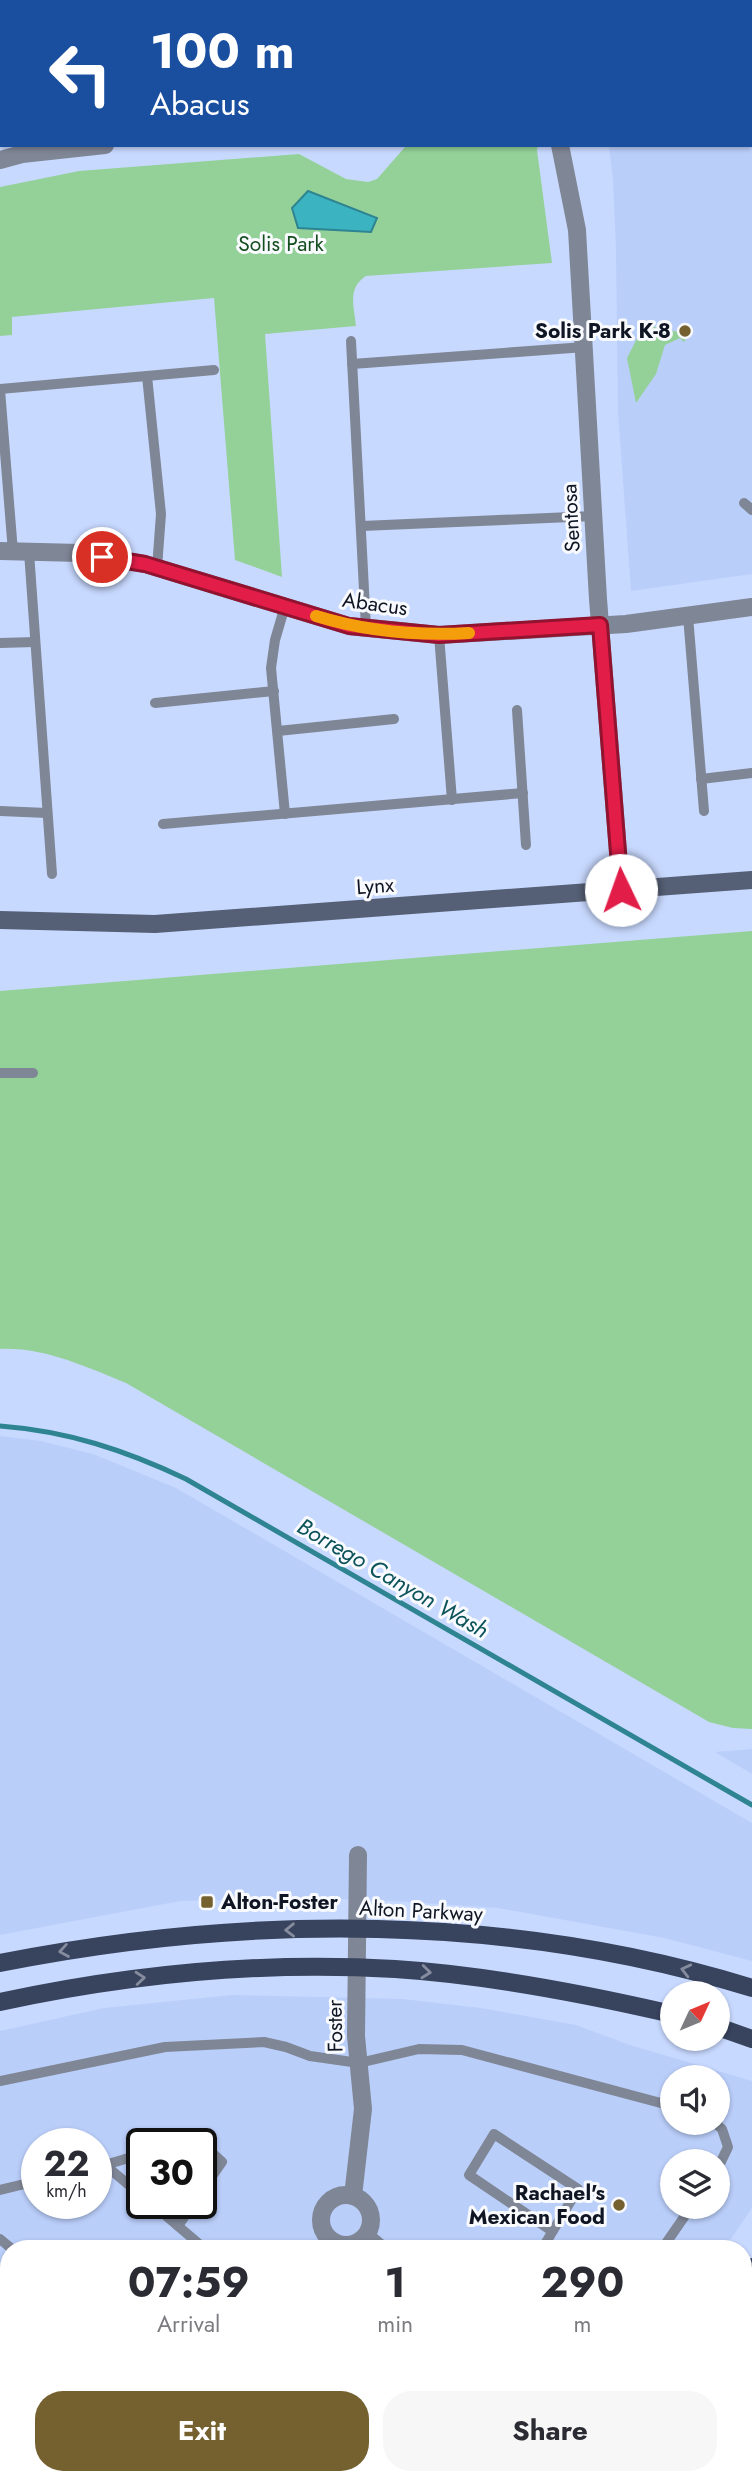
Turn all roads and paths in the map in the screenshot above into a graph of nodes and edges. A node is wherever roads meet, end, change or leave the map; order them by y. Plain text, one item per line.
1 (87, 147) edge
2 (561, 147) edge
3 (0, 160) edge
4 (351, 341) dead end
5 (585, 347) junction
6 (352, 364) junction
7 (214, 370) dead end
8 (147, 376) junction
9 (0, 389) edge
10 (594, 516) junction
11 (362, 526) junction
12 (14, 552) edge
13 (157, 568) junction
14 (285, 606) junction
15 (752, 607) edge
16 (688, 616) junction
17 (600, 625) junction
18 (366, 628) junction
19 (439, 635) junction
20 (35, 642) junction
21 (0, 643) edge
22 (274, 691) junction
23 (155, 703) dead end
24 (517, 710) dead end
25 (394, 719) dead end
26 (278, 731) junction
27 (752, 773) edge
28 (701, 779) junction
29 (523, 793) junction
30 (452, 800) junction
31 (0, 811) edge
32 (704, 811) dead end
33 (47, 813) junction
34 (285, 814) junction
35 (163, 824) dead end
36 (526, 845) dead end
37 (52, 874) dead end
38 (752, 880) edge
39 (621, 890) junction
40 (0, 920) edge
41 (0, 1073) edge
42 (33, 1073) dead end
43 (358, 1855) dead end
44 (358, 1930) junction
45 (0, 1963) edge
46 (358, 1967) junction
47 (752, 1988) edge
48 (0, 2002) edge
49 (660, 2012) edge
50 (744, 2036) edge
51 (752, 2047) edge
52 (359, 2063) junction
53 (0, 2081) edge
54 (660, 2103) edge
55 (21, 2185) edge
56 (0, 2190) edge
57 (353, 2196) junction
58 (170, 2219) edge
59 (183, 2219) edge
60 (683, 2219) edge
61 (178, 2226) junction
62 (552, 2231) junction
63 (367, 2232) junction
64 (194, 2240) edge
65 (325, 2240) edge
66 (360, 2240) edge
67 (376, 2240) edge
68 (547, 2240) edge
69 (668, 2240) edge

1 - 3 street
2 - 5 street, Sentosa
4 - 6 lane
5 - 6 lane
5 - 10 street, Sentosa
6 - 11 lane
7 - 8 lane
8 - 9 lane
8 - 13 lane
9 - 12 lane
10 - 11 lane
10 - 17 street, Sentosa
11 - 18 lane
12 - 13 street, Abacus
12 - 20 lane
13 - 14 street, Abacus
14 - 18 street, Abacus
14 - 22 lane
15 - 16 street, Abacus
16 - 17 street, Abacus
16 - 28 lane
17 - 19 street, Abacus
17 - 39 street, Sentosa
18 - 19 street, Abacus
19 - 30 lane
20 - 21 lane
20 - 33 lane
22 - 23 lane
22 - 26 lane
24 - 29 lane
25 - 26 lane
26 - 34 lane
27 - 28 lane
28 - 32 lane
29 - 30 lane
29 - 36 lane
30 - 34 lane
31 - 33 lane
33 - 37 lane
34 - 35 lane
38 - 39 street, Lynx
39 - 40 street, Lynx
41 - 42 lane
43 - 44 street, Foster
44 -> 45 main road, Alton Parkway
44 - 46 street, Foster
47 -> 44 main road, Alton Parkway
48 -> 46 main road
46 -> 49 main road
46 - 52 street, Foster
50 - 51 main road
52 - 53 lane
52 - 54 lane
52 - 57 street, Foster
55 - 56 lane
57 - 63 street
57 - 65 street
58 - 61 lane
59 - 61 lane
60 - 69 lane
61 - 64 lane
62 - 62 lane
62 - 68 lane
63 - 66 street
63 - 67 lane

